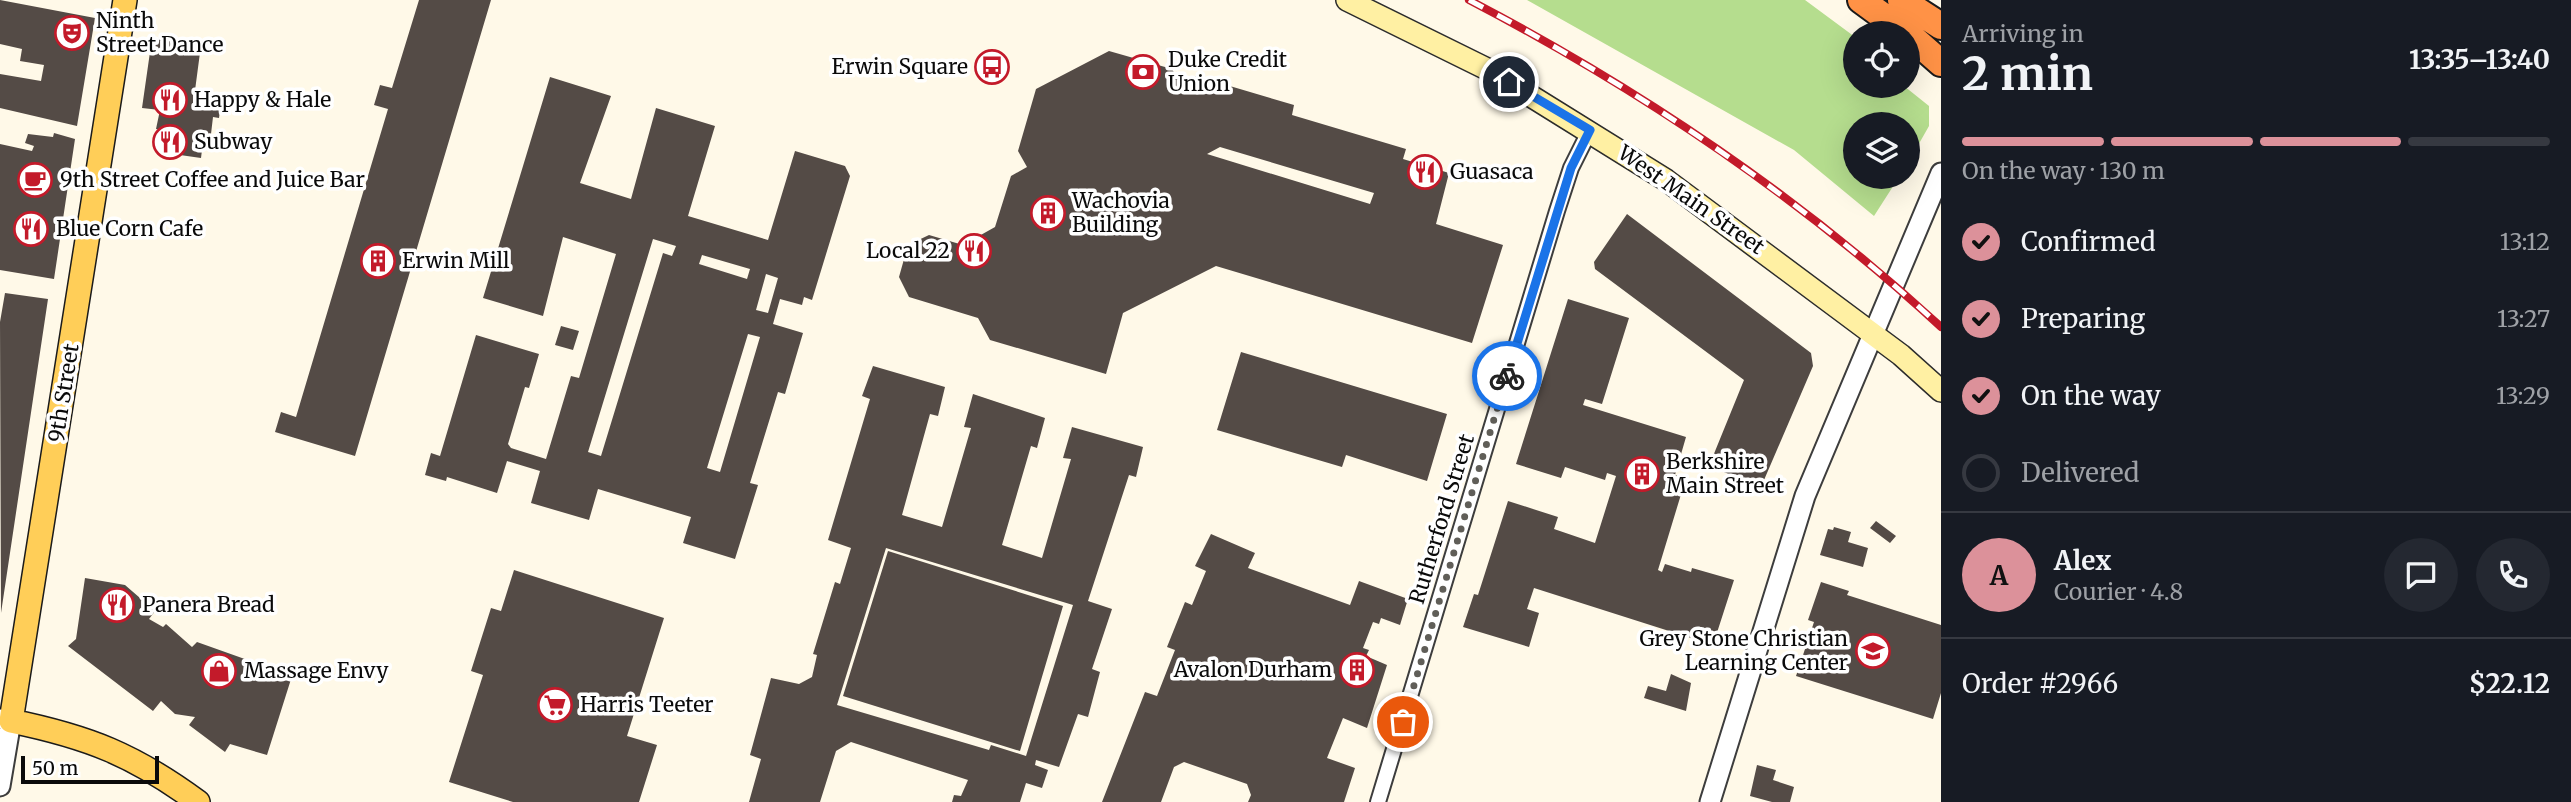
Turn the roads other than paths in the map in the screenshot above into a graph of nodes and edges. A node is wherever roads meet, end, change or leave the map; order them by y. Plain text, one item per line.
1 (125, 0) edge
2 (1347, 0) edge
3 (1861, 0) edge
4 (1901, 0) edge
5 (1889, 21) edge
6 (1941, 26) edge
7 (1920, 45) edge
8 (1941, 63) edge
9 (1590, 130) junction
10 (1941, 173) edge
11 (1871, 334) junction
12 (1941, 391) edge
13 (6, 720) edge
14 (0, 786) edge
15 (198, 802) edge
16 (1378, 802) edge
17 (1710, 802) edge

1 - 13 main road, 9th Street
2 - 9 main road, West Main Street
3 - 5 highway
4 - 6 highway
7 - 8 highway
9 - 11 main road, West Main Street
9 - 16 street, Rutherford Street
10 - 11 street
11 - 12 main road, West Main Street
11 - 17 street
13 - 14 street, 9th Street
13 - 15 main road

